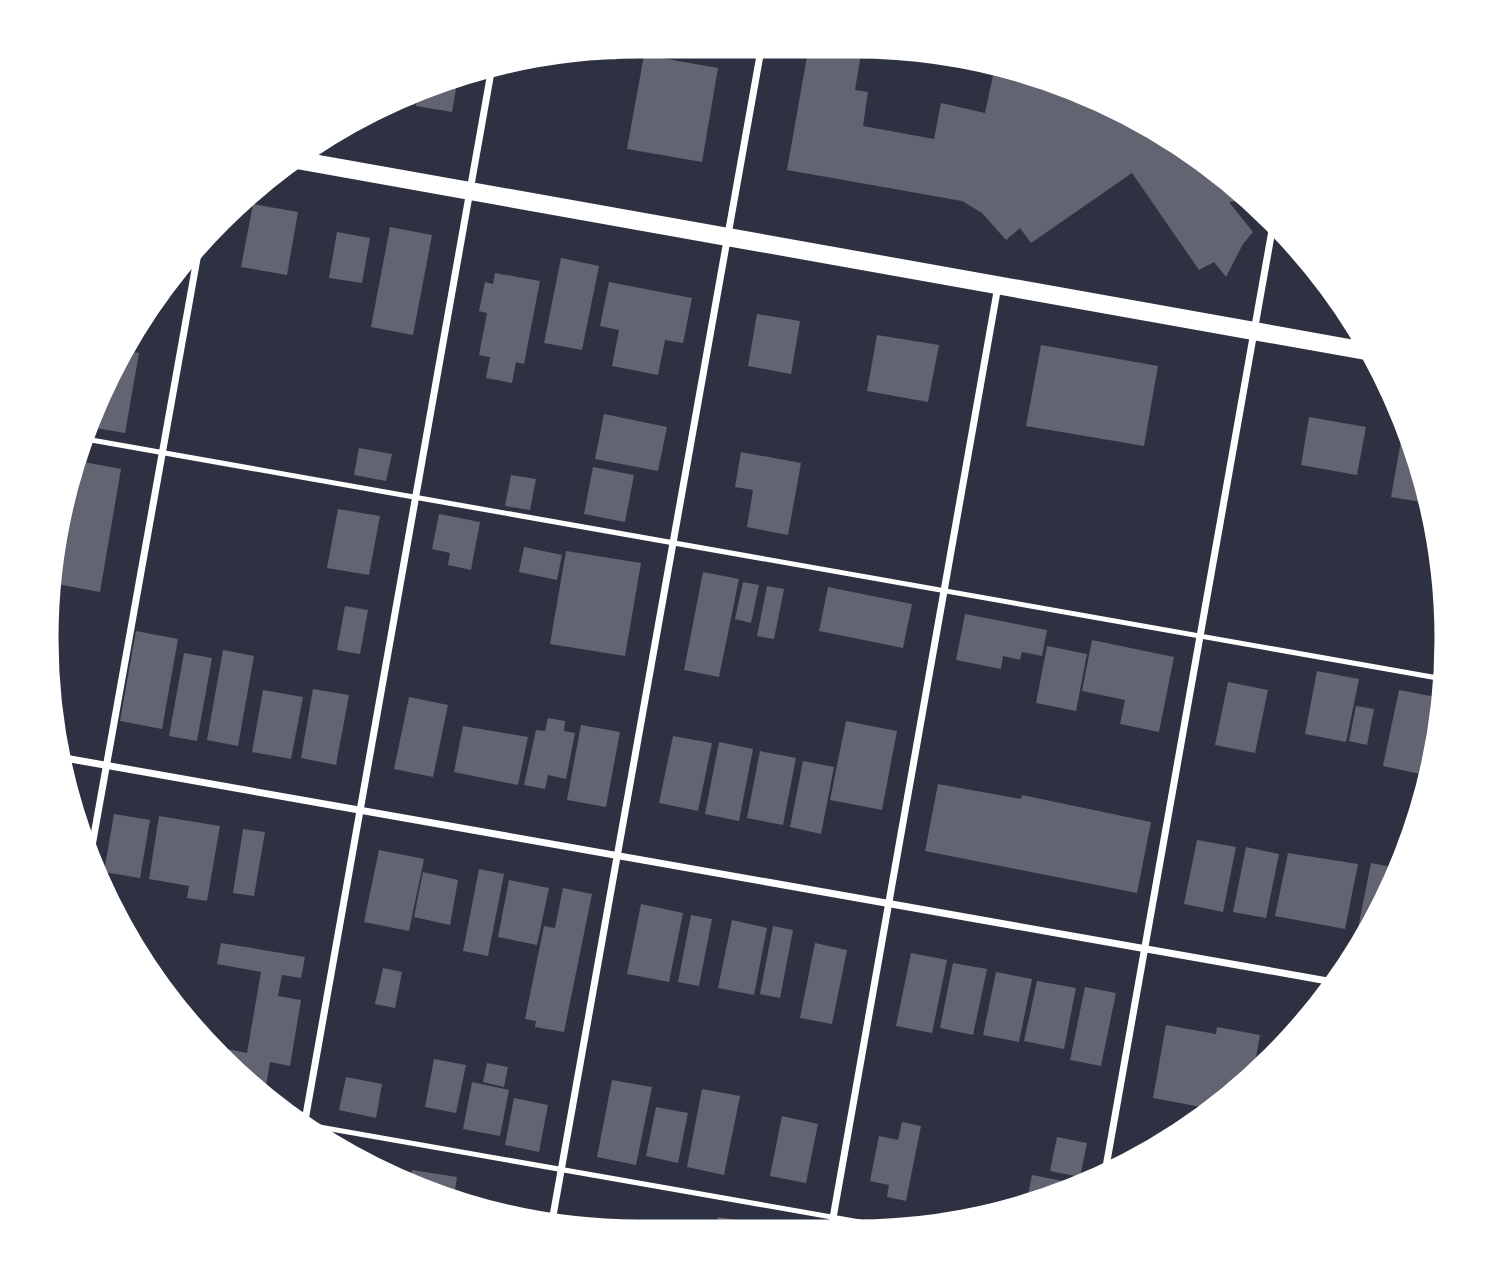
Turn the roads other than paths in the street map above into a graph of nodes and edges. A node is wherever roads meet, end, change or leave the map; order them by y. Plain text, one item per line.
1 (760, 54) edge
2 (492, 73) edge
3 (303, 161) edge
4 (470, 191) junction
5 (1273, 232) edge
6 (728, 238) junction
7 (198, 254) edge
8 (998, 286) junction
9 (1254, 331) junction
10 (1362, 350) edge
11 (89, 440) edge
12 (163, 453) junction
13 (416, 498) junction
14 (673, 543) junction
15 (944, 591) junction
16 (1200, 636) junction
17 (1437, 678) edge
18 (67, 759) edge
19 (107, 766) junction
20 (360, 811) junction
21 (92, 846) edge
22 (617, 856) junction
23 (888, 904) junction
24 (1144, 949) junction
25 (1327, 982) edge
26 (306, 1119) edge
27 (324, 1131) edge
28 (1106, 1166) edge
29 (561, 1170) junction
30 (553, 1217) edge
31 (833, 1217) junction
32 (868, 1223) edge
33 (832, 1224) edge

1 - 6 street
2 - 4 street
3 - 4 main road
4 - 6 main road
4 - 13 street
5 - 9 street
6 - 8 main road
6 - 14 street
7 - 12 street
8 - 9 main road
8 - 15 street
9 - 10 main road
9 - 16 street
11 - 12 lane
12 - 13 lane
12 - 19 street
13 - 14 lane
13 - 20 street
14 - 15 lane
14 - 22 street
15 - 16 lane
15 - 23 street
16 - 17 lane
16 - 24 street
18 - 19 street
19 - 20 street
19 - 21 street
20 - 22 street
20 - 26 street
22 - 23 street
22 - 29 street
23 - 24 street
23 - 31 street
24 - 25 street
24 - 28 street
27 - 29 lane
29 - 30 street
29 - 31 lane
31 - 32 lane
31 - 33 street

